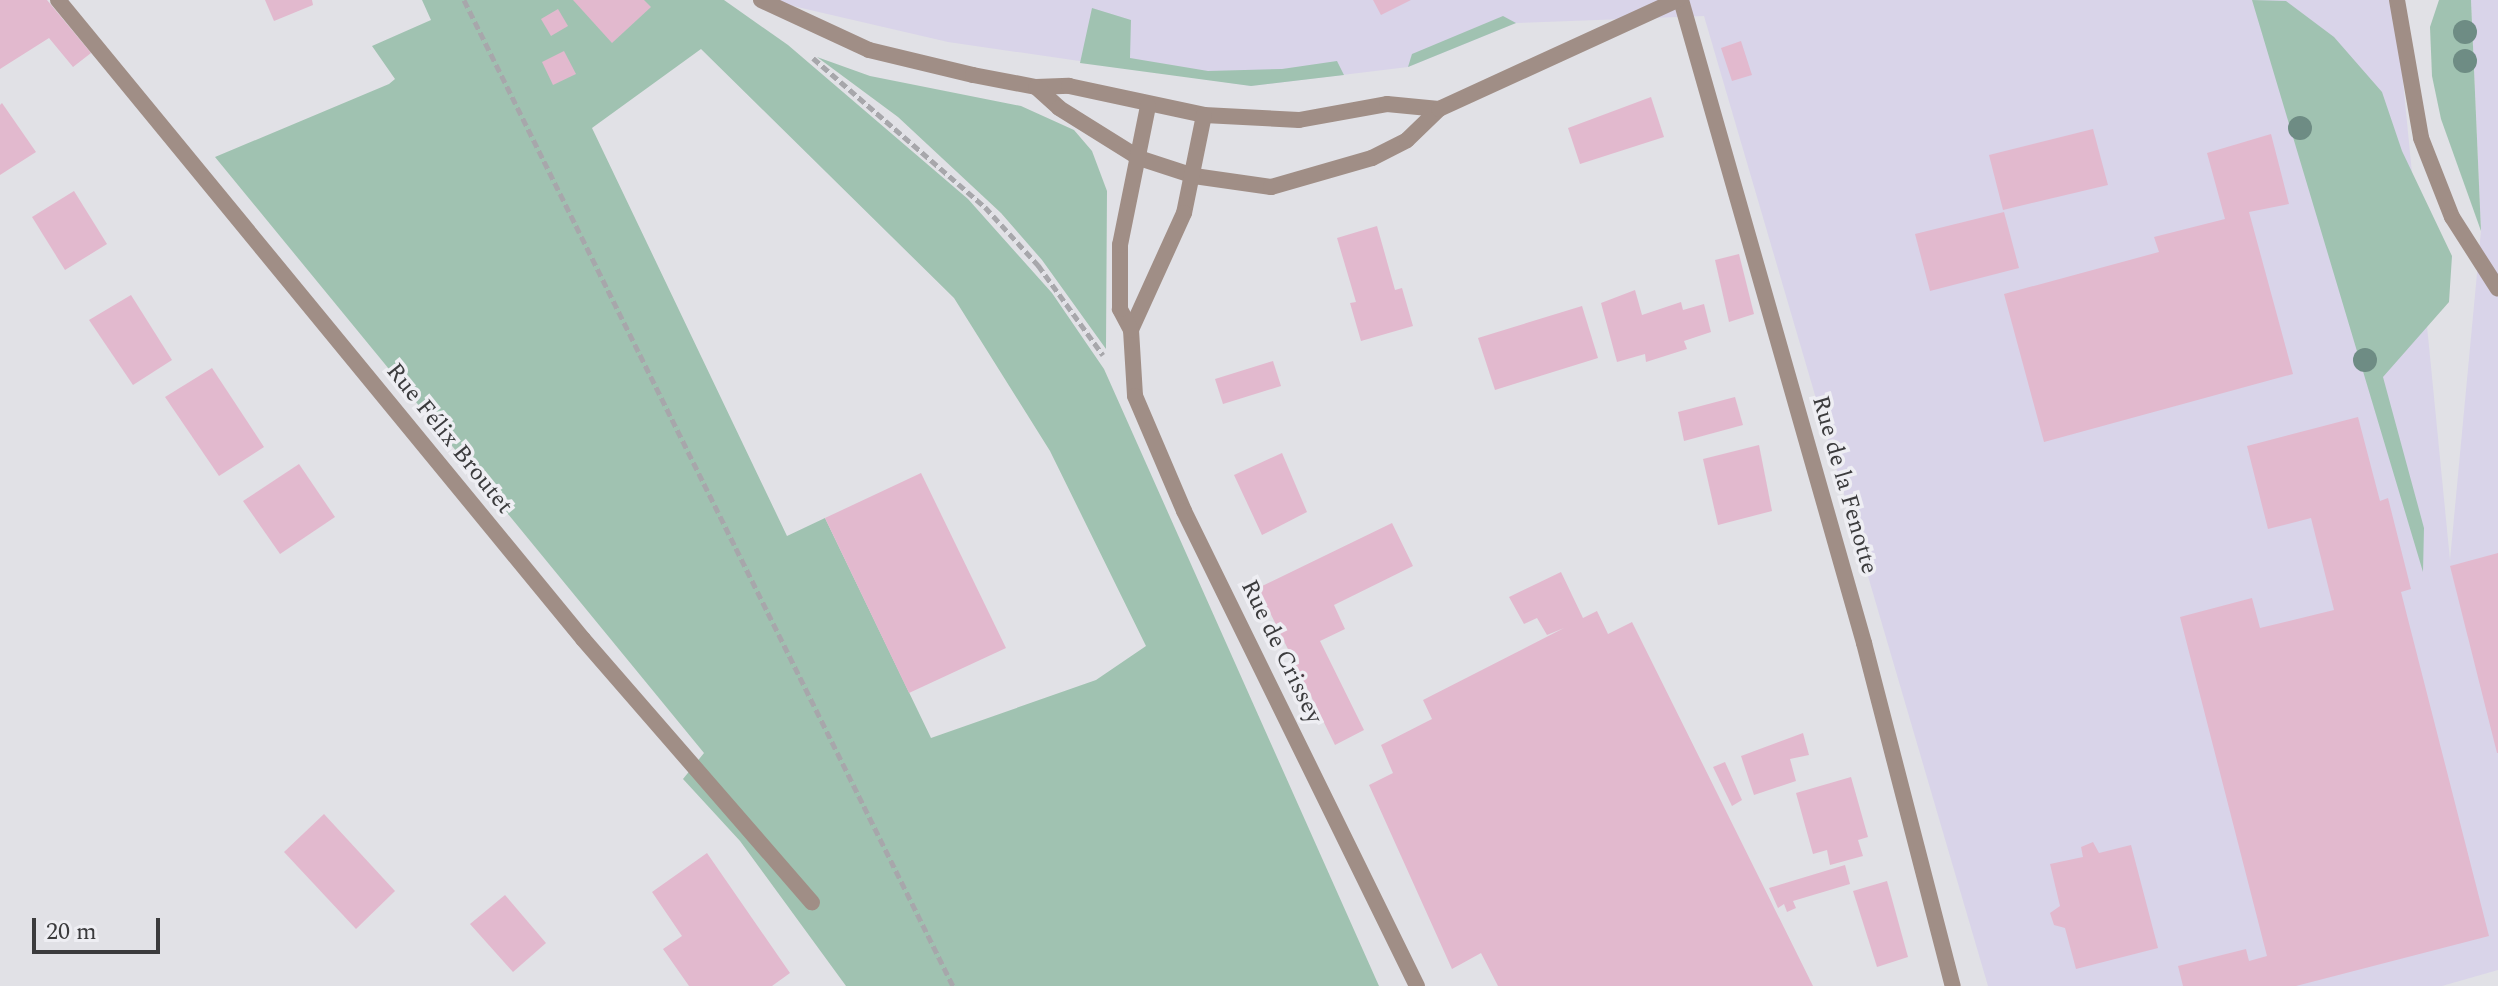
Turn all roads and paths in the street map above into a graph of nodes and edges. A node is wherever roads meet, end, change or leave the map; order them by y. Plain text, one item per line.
1 (58, 0) edge
2 (464, 0) edge
3 (761, 0) edge
4 (1679, 0) edge
5 (2397, 0) edge
6 (809, 54) dead end
7 (1036, 87) junction
8 (1148, 106) junction
9 (1439, 109) junction
10 (1204, 115) junction
11 (1139, 158) junction
12 (1194, 176) junction
13 (2498, 289) edge
14 (1131, 330) junction
15 (1131, 382) junction
16 (812, 902) dead end
17 (953, 986) edge
18 (1417, 986) edge
19 (1953, 986) edge

1 - 16 street, Rue Félix Broutet
2 - 17 path
3 - 7 street
4 - 9 street
4 - 19 street, Rue de la Fenotte
5 - 13 street
6 - 15 path
7 - 8 street
7 - 11 street
8 - 10 street
8 - 11 street, Rue de Crissey
9 - 10 street
9 - 12 street
10 - 12 street, Rue de Crissey
11 - 12 street
11 - 14 street, Rue de Crissey
12 - 14 street, Rue de Crissey
14 - 15 street, Rue de Crissey
15 - 18 street, Rue de Crissey

